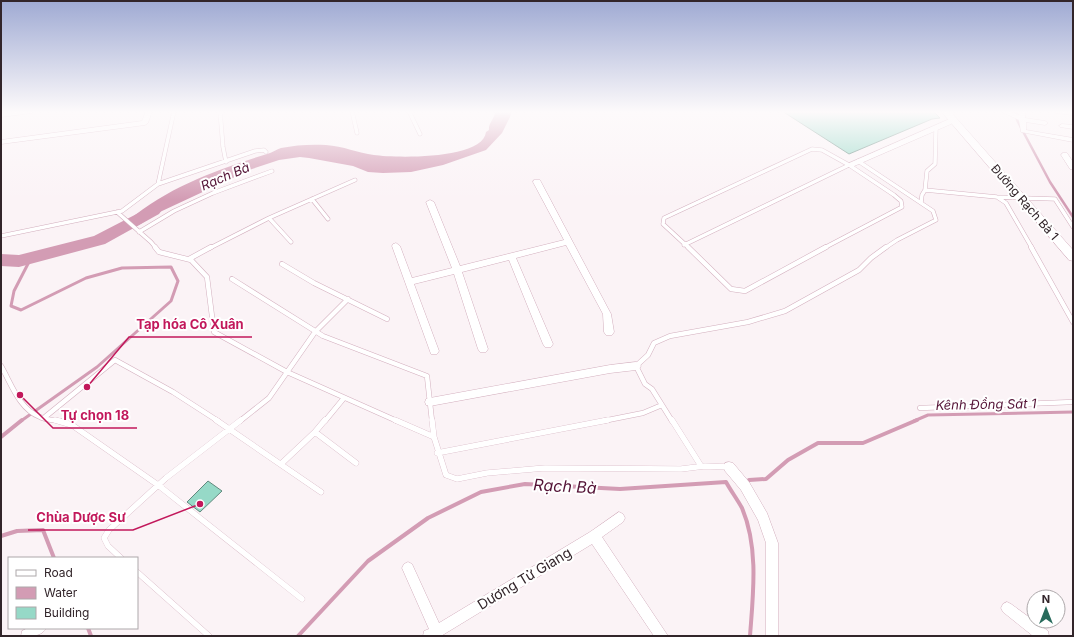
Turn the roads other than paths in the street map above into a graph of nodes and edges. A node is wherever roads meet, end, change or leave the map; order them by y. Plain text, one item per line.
1 (167, 141) edge
2 (222, 141) edge
3 (906, 141) edge
4 (936, 141) edge
5 (971, 141) edge
6 (266, 152) dead end
7 (1065, 155) dead end
8 (858, 161) junction
9 (226, 162) junction
10 (849, 165) junction
11 (1073, 167) edge
12 (272, 171) dead end
13 (355, 180) dead end
14 (537, 182) dead end
15 (158, 184) junction
16 (925, 190) junction
17 (997, 197) junction
18 (1021, 197) junction
19 (312, 199) junction
20 (430, 202) dead end
21 (921, 203) junction
22 (117, 212) junction
23 (269, 218) junction
24 (328, 220) dead end
25 (1073, 227) edge
26 (137, 230) junction
27 (1, 236) edge
28 (291, 242) dead end
29 (568, 242) junction
30 (684, 245) junction
31 (396, 246) dead end
32 (511, 256) junction
33 (1073, 257) edge
34 (189, 259) junction
35 (282, 264) dead end
36 (456, 270) junction
37 (232, 279) dead end
38 (410, 282) junction
39 (348, 299) junction
40 (387, 319) dead end
41 (1073, 322) edge
42 (315, 332) junction
43 (609, 332) dead end
44 (548, 344) dead end
45 (483, 349) dead end
46 (434, 351) dead end
47 (1, 366) edge
48 (636, 366) junction
49 (287, 372) junction
50 (344, 398) junction
51 (430, 402) junction
52 (1073, 402) edge
53 (662, 405) junction
54 (920, 408) dead end
55 (42, 417) junction
56 (230, 429) junction
57 (315, 432) junction
58 (434, 437) junction
59 (438, 453) junction
60 (356, 463) dead end
61 (281, 464) junction
62 (702, 466) junction
63 (729, 467) joint
64 (158, 485) junction
65 (321, 492) dead end
66 (619, 518) dead end
67 (594, 536) junction
68 (120, 557) edge
69 (408, 568) dead end
70 (138, 573) edge
71 (302, 599) dead end
72 (1007, 608) dead end
73 (38, 629) edge
74 (432, 634) edge
75 (27, 636) edge
76 (209, 636) edge
77 (662, 636) edge
78 (772, 636) edge
79 (1043, 636) edge

1 - 15 lane
2 - 9 lane
3 - 8 street
4 - 16 lane
5 - 18 street, Đường Rạch Bà 1
6 - 9 lane
7 - 11 street
8 - 10 street
8 - 21 lane
9 - 15 lane
10 - 30 lane
10 - 30 lane
10 - 30 lane
12 - 26 lane
13 - 19 lane
14 - 29 street
15 - 22 lane
16 - 17 lane
16 - 21 lane
17 - 18 lane
17 - 41 lane
18 - 25 lane
18 - 33 street, Đường Rạch Bà 1
19 - 23 lane
19 - 24 lane
20 - 36 street
21 - 48 lane
22 - 26 lane
22 - 27 lane
23 - 28 lane
23 - 34 lane
26 - 34 lane
29 - 32 street
29 - 43 street
31 - 38 street
32 - 36 street
32 - 44 street
34 - 49 lane
35 - 39 lane
36 - 38 street
36 - 45 street
37 - 42 lane
38 - 46 street
39 - 40 lane
39 - 42 lane
42 - 49 lane
42 - 51 lane
47 - 55 lane
48 - 51 street
48 - 53 lane
49 - 50 lane
49 - 56 lane
50 - 57 lane
50 - 58 lane
51 - 58 lane
52 - 54 lane
53 - 59 lane
53 - 62 lane
55 - 56 lane
55 - 64 lane
56 - 61 lane
56 - 64 lane
57 - 60 lane
57 - 61 lane
58 - 59 lane
59 - 62 lane
61 - 65 lane
62 - 63 lane
63 - 78 street
64 - 68 lane
64 - 71 lane
66 - 67 street, Dương Tử Giang
67 - 74 street, Dương Tử Giang
67 - 77 street
69 - 74 street
70 - 76 lane
72 - 79 street
73 - 75 street

